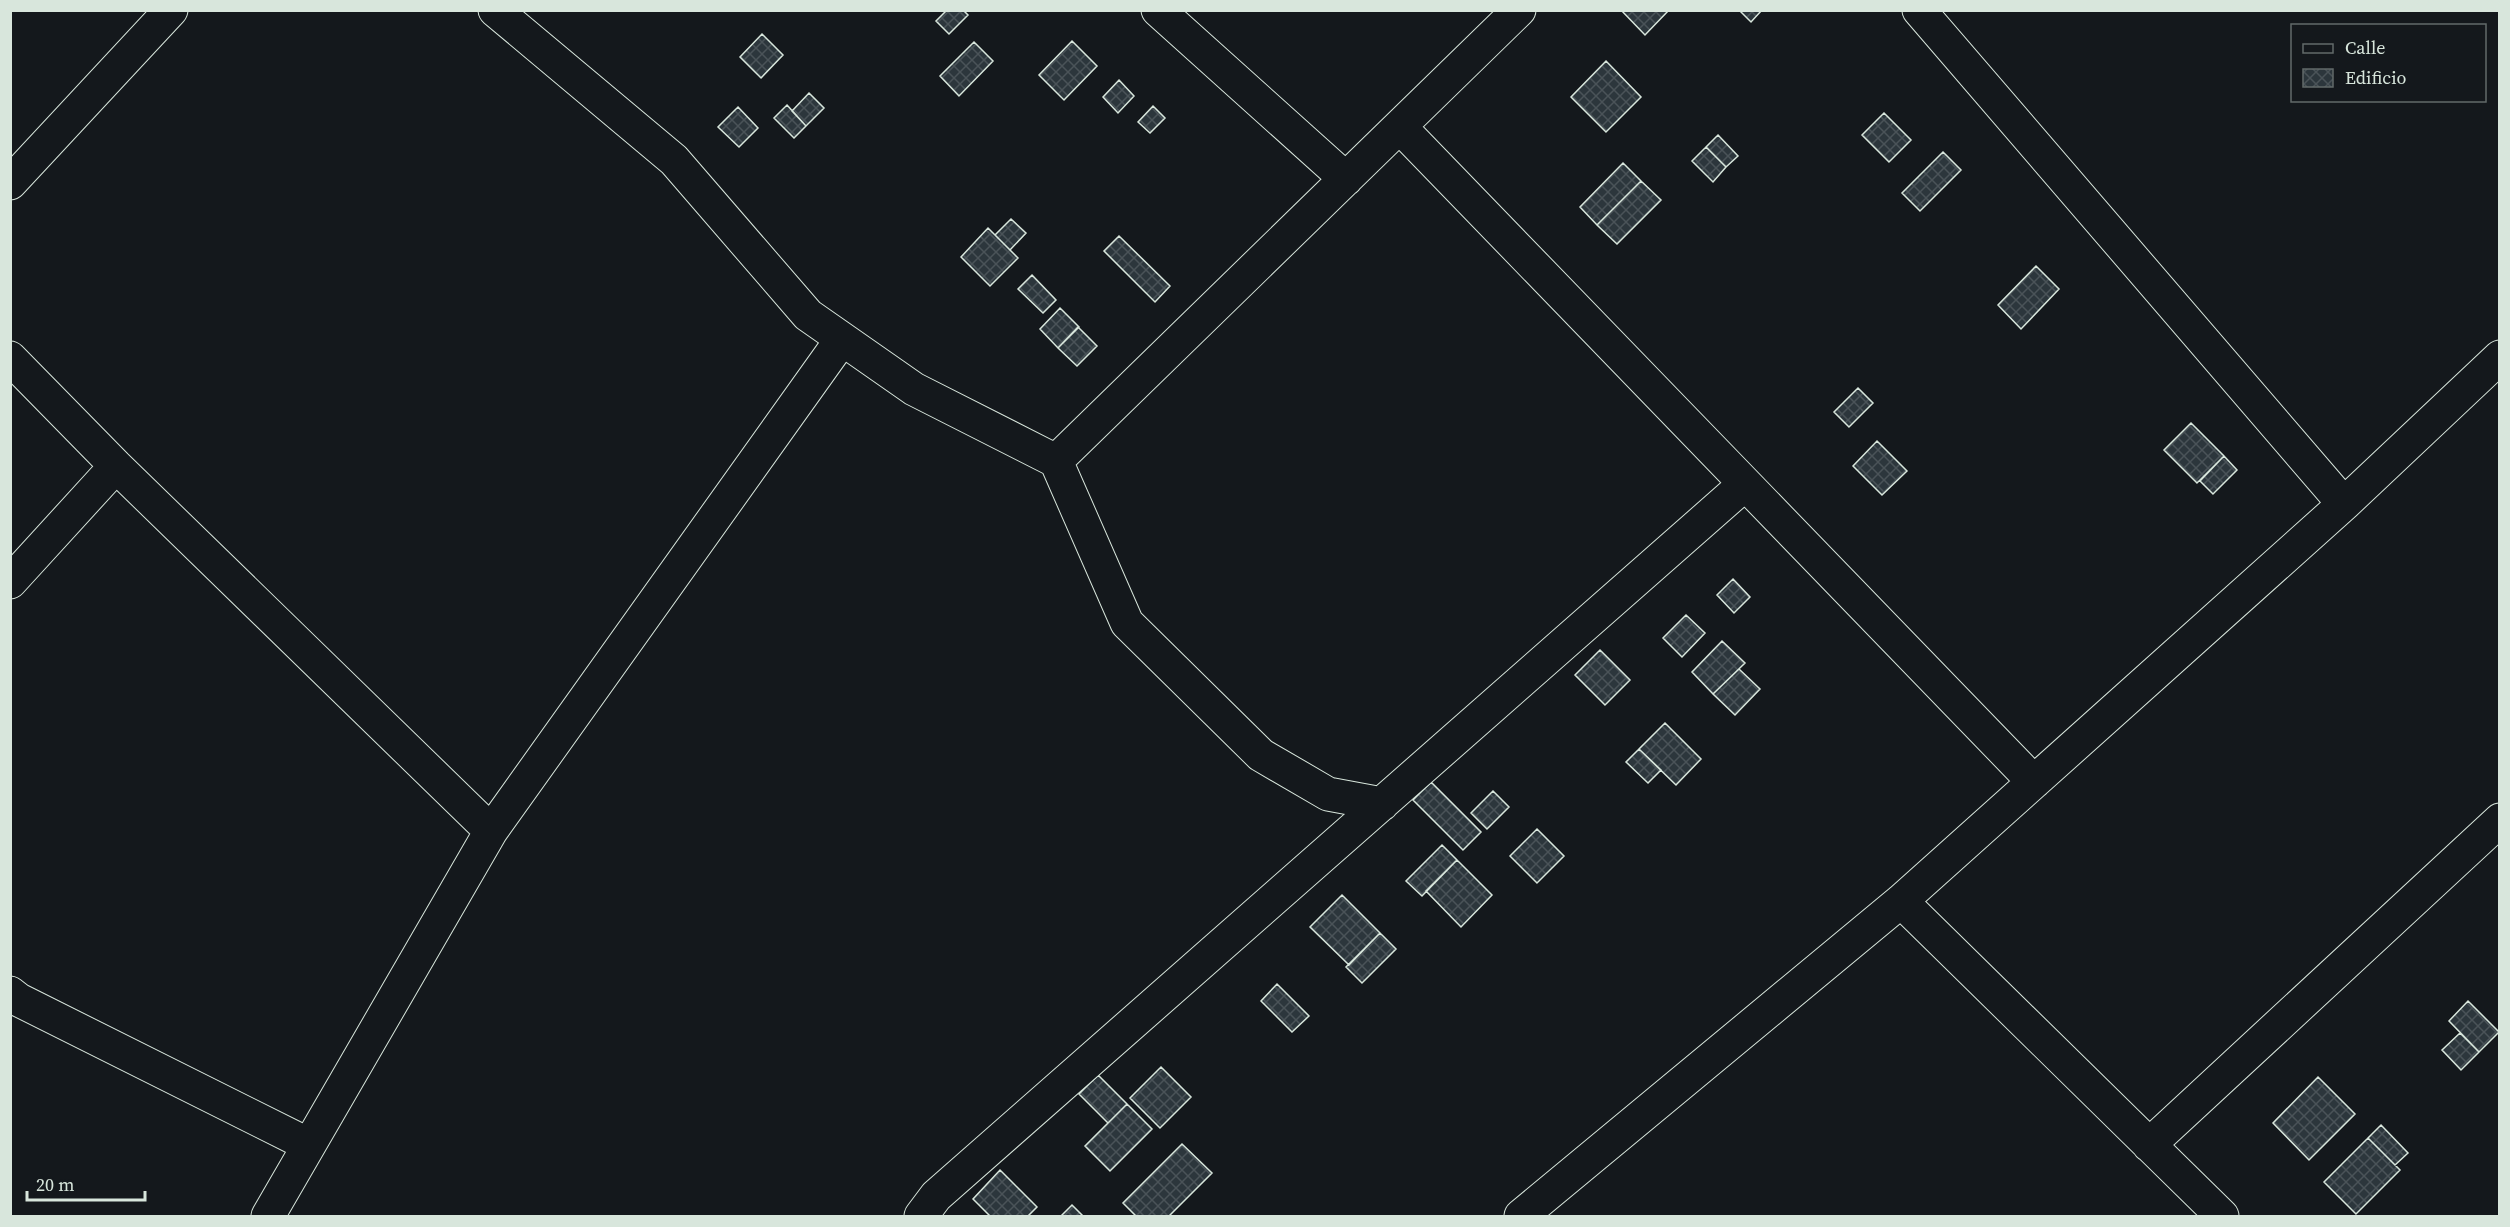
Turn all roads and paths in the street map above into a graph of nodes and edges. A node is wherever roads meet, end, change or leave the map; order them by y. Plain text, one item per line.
1 (171, 10) edge
2 (495, 10) edge
3 (1158, 10) edge
4 (1519, 10) edge
5 (1919, 10) edge
6 (1400, 127) junction
7 (1346, 179) junction
8 (10, 183) edge
9 (842, 339) junction
10 (2499, 357) edge
11 (10, 358) edge
12 (1056, 461) junction
13 (116, 466) junction
14 (1745, 484) junction
15 (2344, 504) junction
16 (10, 582) edge
17 (2034, 782) junction
18 (1382, 804) junction
19 (2499, 820) edge
20 (490, 831) junction
21 (1901, 901) junction
22 (10, 993) edge
23 (309, 1145) junction
24 (2149, 1145) junction
25 (268, 1216) edge
26 (921, 1216) edge
27 (1521, 1216) edge
28 (2222, 1216) edge

1 - 8 street
2 - 9 street
3 - 7 street
4 - 6 street
5 - 15 street
6 - 7 street
6 - 14 street
7 - 12 street
9 - 12 street
9 - 20 street
10 - 15 street
11 - 13 street
12 - 18 street
13 - 16 street
13 - 20 street
14 - 17 street
14 - 18 street
15 - 17 street
17 - 21 street
18 - 26 street
19 - 24 street
20 - 23 street
21 - 24 street
21 - 27 street
22 - 23 street
23 - 25 street
24 - 28 street

